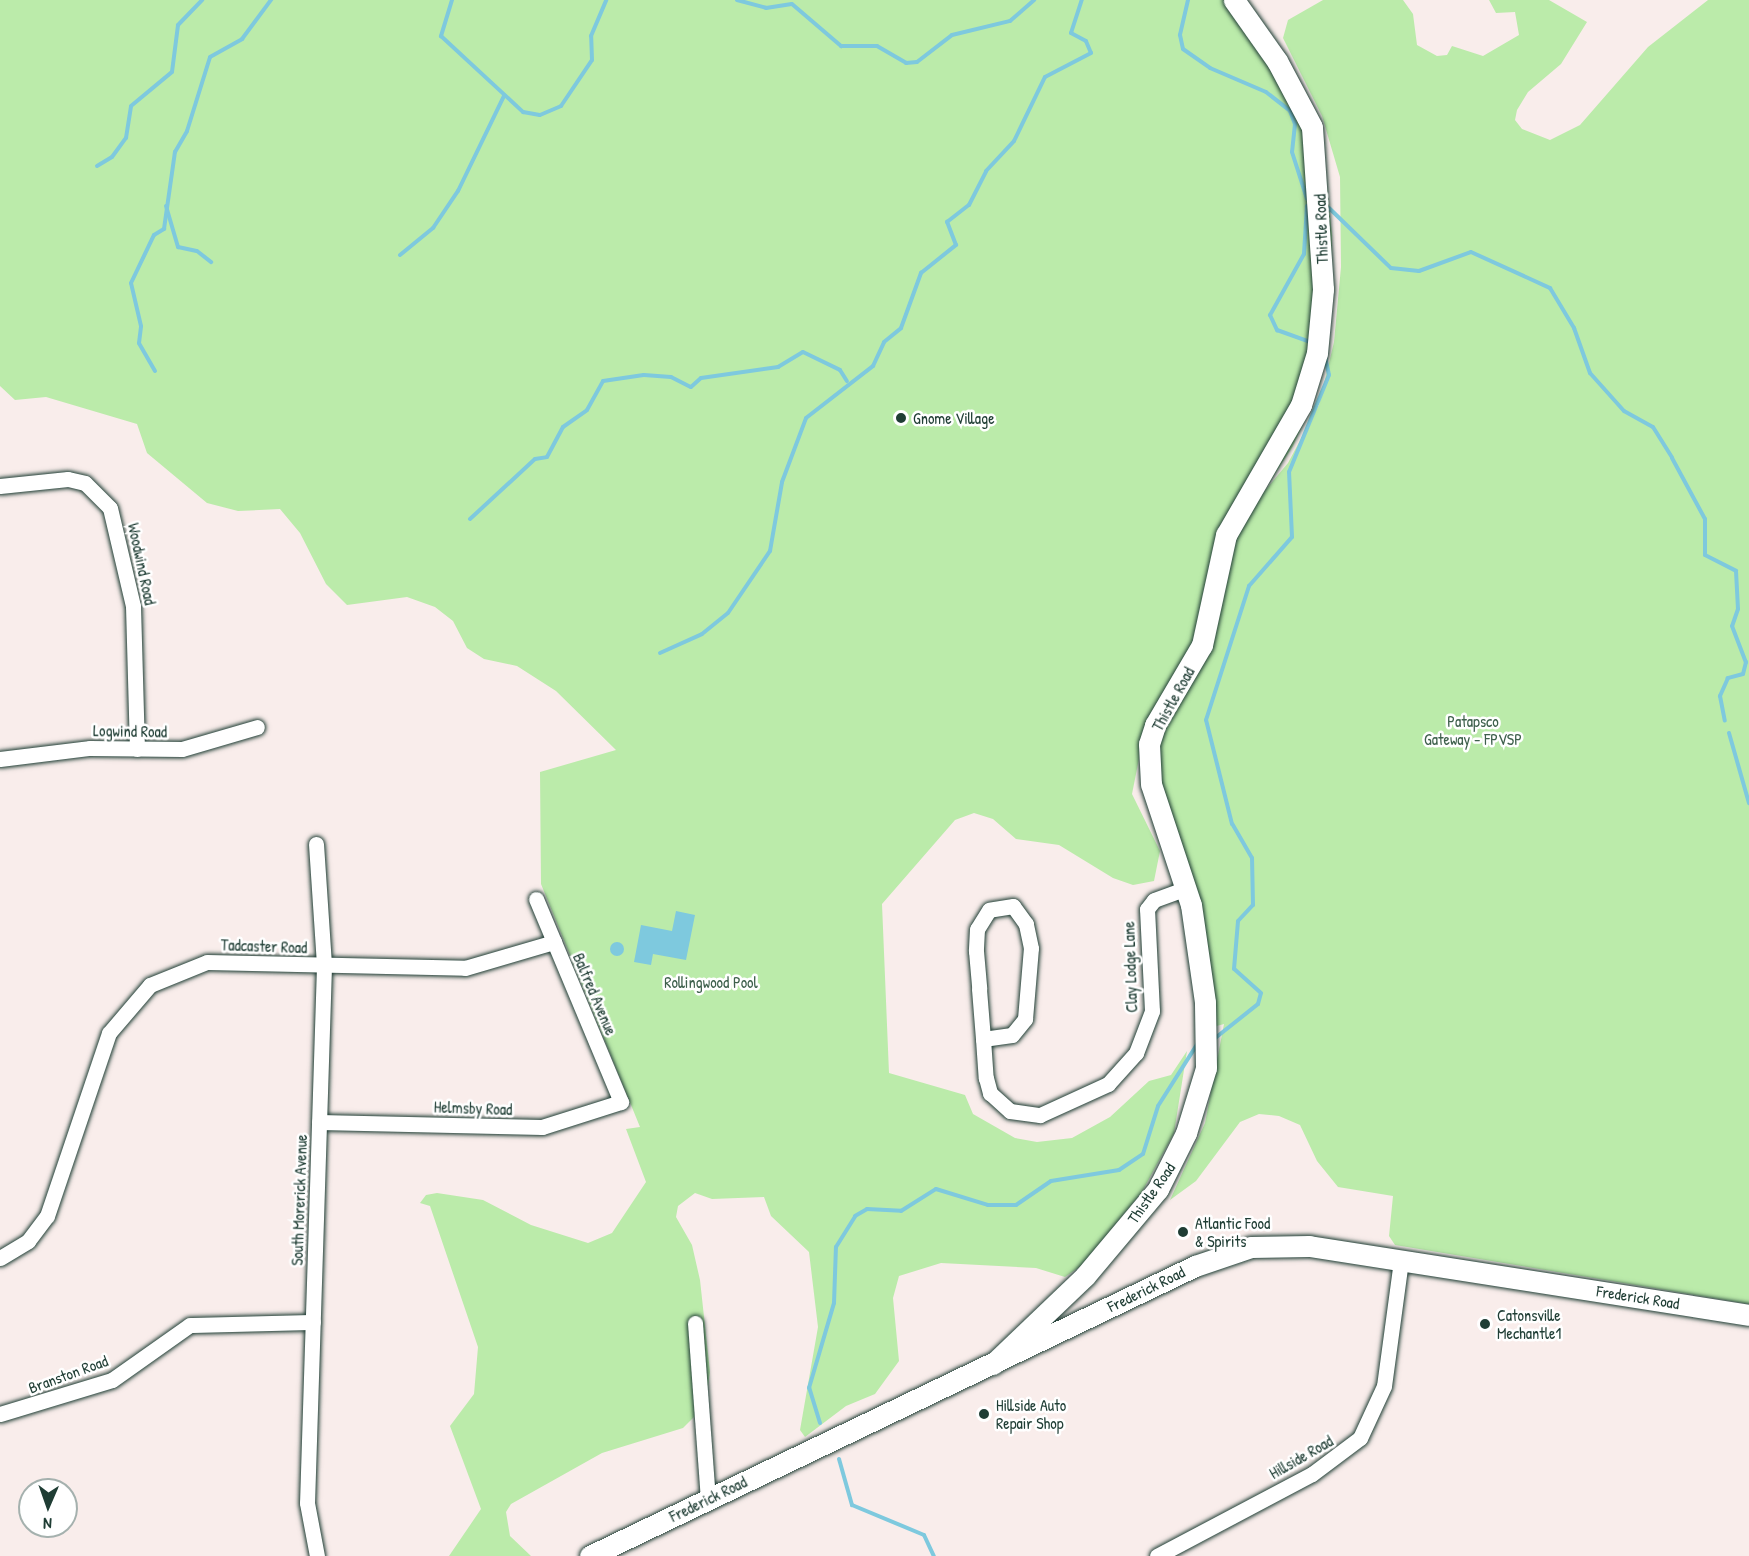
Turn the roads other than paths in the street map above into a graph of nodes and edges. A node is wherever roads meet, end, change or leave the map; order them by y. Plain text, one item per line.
1 (1234, 0) edge
2 (0, 486) edge
3 (257, 727) dead end
4 (137, 749) junction
5 (0, 759) edge
6 (316, 844) dead end
7 (1187, 888) junction
8 (536, 899) dead end
9 (554, 942) junction
10 (324, 966) junction
11 (983, 1039) junction
12 (621, 1102) joint
13 (319, 1122) junction
14 (0, 1258) edge
15 (1401, 1260) junction
16 (1749, 1315) edge
17 (313, 1322) junction
18 (695, 1323) dead end
19 (993, 1364) junction
20 (0, 1414) edge
21 (708, 1498) junction
22 (317, 1556) edge
23 (590, 1556) edge
24 (1157, 1556) edge

1 - 7 street, Thistle Road
2 - 4 street, Woodwind Road
3 - 4 street, Logwind Road
4 - 5 street, Logwind Road
6 - 10 street, South Morerick Avenue
7 - 11 street, Clay Lodge Lane
7 - 19 street, Thistle Road
8 - 9 street, Balfred Avenue
9 - 10 street, Tadcaster Road
9 - 12 street, Balfred Avenue
10 - 13 street, South Morerick Avenue
10 - 14 street, Tadcaster Road
11 - 11 street, Clay Lodge Lane
12 - 13 street, Helmsby Road
13 - 17 street, South Morerick Avenue
15 - 16 street, Frederick Road
15 - 19 street, Frederick Road
15 - 24 street, Hillside Road
17 - 20 street, Branston Road
17 - 22 street, South Morerick Avenue
18 - 21 street
19 - 21 street, Frederick Road
21 - 23 street, Frederick Road

